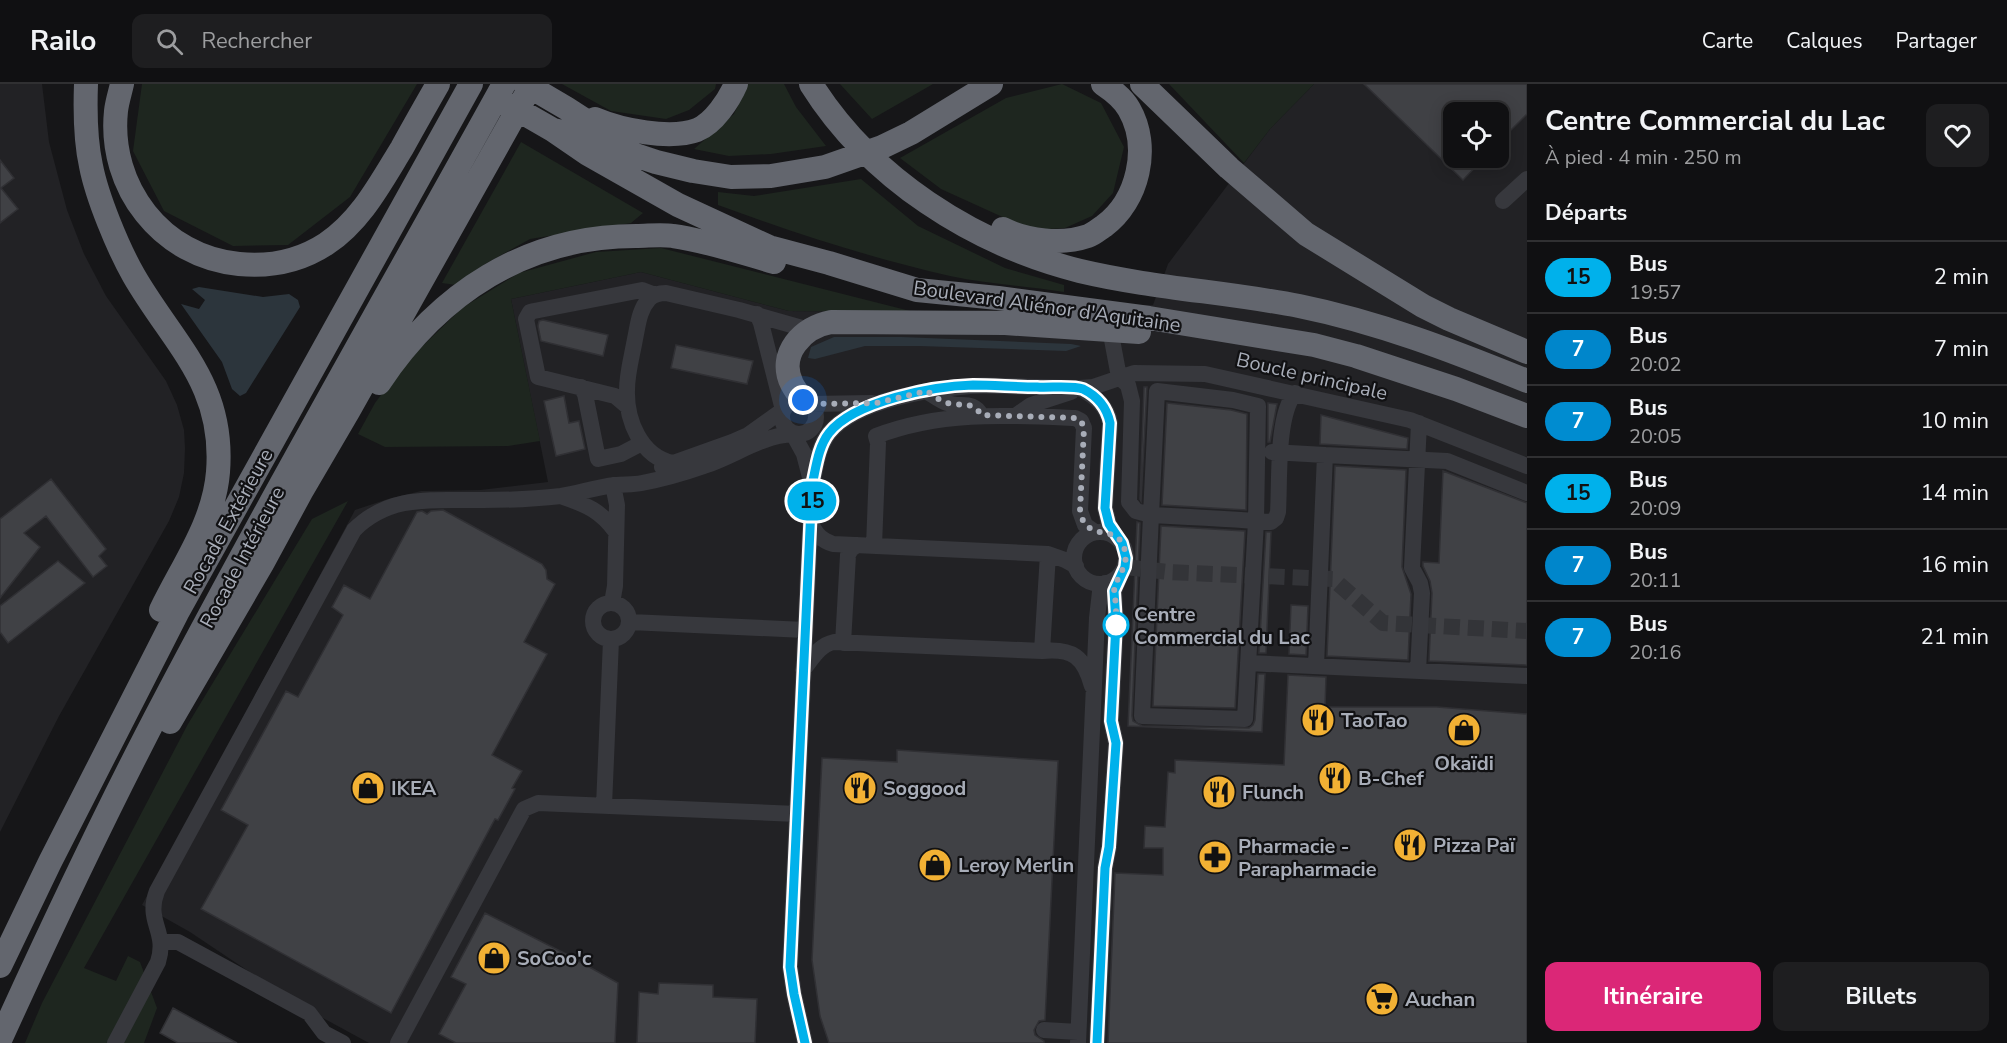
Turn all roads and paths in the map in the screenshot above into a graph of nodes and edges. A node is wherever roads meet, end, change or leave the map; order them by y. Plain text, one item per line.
1 (86, 84) edge
2 (122, 84) edge
3 (438, 84) edge
4 (472, 84) edge
5 (504, 84) edge
6 (525, 84) edge
7 (532, 84) edge
8 (736, 84) edge
9 (811, 84) edge
10 (967, 84) edge
11 (991, 84) edge
12 (1103, 84) edge
13 (1133, 84) edge
14 (1142, 84) edge
15 (1164, 107) junction
16 (567, 108) junction
17 (907, 128) junction
18 (554, 130) junction
19 (821, 162) junction
20 (1527, 179) edge
21 (901, 185) junction
22 (1503, 201) dead end
23 (917, 290) junction
24 (655, 295) junction
25 (757, 314) junction
26 (1217, 329) junction
27 (809, 330) junction
28 (1110, 330) junction
29 (1527, 352) edge
30 (1119, 376) junction
31 (1527, 381) edge
32 (581, 387) junction
33 (1080, 388) junction
34 (927, 391) junction
35 (1295, 393) junction
36 (876, 403) junction
37 (799, 405) junction
38 (628, 407) junction
39 (981, 415) junction
40 (1016, 415) junction
41 (1527, 416) edge
42 (1419, 423) junction
43 (794, 434) junction
44 (642, 443) junction
45 (1257, 451) junction
46 (1325, 455) junction
47 (673, 463) junction
48 (1527, 466) edge
49 (614, 485) junction
50 (812, 485) junction
51 (1527, 493) edge
52 (560, 496) junction
53 (1151, 515) junction
54 (1256, 520) junction
55 (811, 524) junction
56 (616, 532) junction
57 (1095, 532) junction
58 (1116, 537) junction
59 (865, 545) junction
60 (1048, 554) junction
61 (262, 564) junction
62 (1076, 566) junction
63 (1121, 573) junction
64 (1105, 583) junction
65 (612, 603) junction
66 (630, 622) junction
67 (806, 630) junction
68 (611, 640) junction
69 (843, 643) junction
70 (1042, 651) junction
71 (1248, 663) junction
72 (1316, 666) junction
73 (803, 670) junction
74 (1418, 671) junction
75 (1527, 676) edge
76 (1095, 696) junction
77 (604, 806) junction
78 (797, 814) junction
79 (50, 862) junction
80 (75, 878) junction
81 (162, 942) junction
82 (0, 966) edge
83 (1055, 1035) edge
84 (402, 1036) edge
85 (1078, 1037) edge
86 (0, 1040) edge
87 (116, 1043) edge
88 (343, 1043) edge
89 (805, 1043) edge
90 (1096, 1043) edge

1 - 79 highway
2 - 3 highway
4 - 18 highway
4 - 79 highway, Rocade Extérieure
5 - 80 highway, Rocade Intérieure
6 - 16 highway
7 - 61 highway
8 - 16 highway
9 - 21 highway
10 - 17 highway
11 - 17 highway
12 - 21 highway
13 - 15 highway
14 - 15 highway
15 - 29 highway
16 - 19 highway
17 - 19 highway
18 - 19 highway
18 - 23 highway, Boulevard Aliénor d'Aquitaine
20 - 22 street
21 - 31 highway
23 - 26 highway, Boulevard Aliénor d'Aquitaine
23 - 61 highway
24 - 25 street
24 - 32 street
24 - 38 street
25 - 27 street
25 - 37 street
26 - 28 highway
26 - 41 highway, Boulevard Aliénor d'Aquitaine
27 - 28 highway
27 - 37 highway
28 - 30 street
30 - 33 street, Boucle principale
30 - 35 street, Boucle principale
30 - 53 street
32 - 38 street
32 - 44 street
33 - 34 street
33 - 40 street
33 - 58 street
34 - 36 street
34 - 39 street
35 - 42 street, Boucle principale
35 - 54 street
36 - 37 street
36 - 50 street
37 - 43 street
37 - 43 street
37 - 47 street
38 - 44 street
39 - 40 street
39 - 59 street
40 - 57 street
42 - 48 street, Boucle principale
42 - 74 street
43 - 49 street
43 - 50 street
44 - 47 street
45 - 46 street
45 - 53 street
45 - 54 street
46 - 51 street
46 - 72 street
47 - 49 street
49 - 52 street
49 - 56 street
50 - 55 street
52 - 56 street
52 - 81 street
53 - 54 street
53 - 71 street
54 - 71 street
55 - 59 street
55 - 67 street
56 - 65 street
57 - 58 street
57 - 62 street
58 - 63 street
59 - 60 street
59 - 69 street
60 - 62 street
60 - 70 street
61 - 80 highway
62 - 64 street
63 - 64 street
63 - 90 street
64 - 76 street
65 - 66 street
65 - 68 street
66 - 67 street
66 - 68 street
67 - 73 street
68 - 77 street
69 - 70 street
69 - 73 street
70 - 76 street
71 - 72 street
72 - 74 street
73 - 78 street
74 - 75 street
76 - 85 street
77 - 78 street
77 - 84 street
78 - 89 street
79 - 82 highway, Rocade Extérieure
80 - 86 highway, Rocade Intérieure
81 - 87 street
81 - 88 street
83 - 85 street

